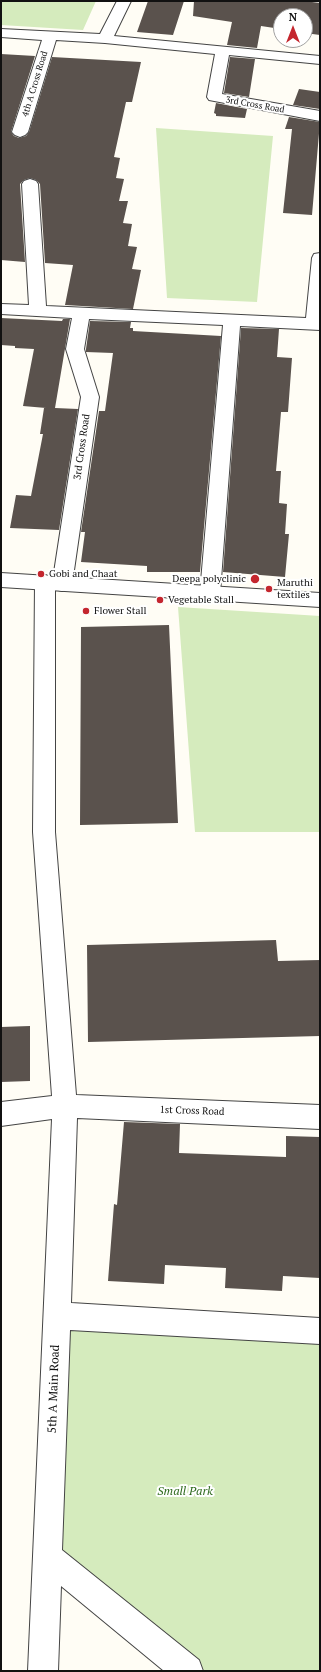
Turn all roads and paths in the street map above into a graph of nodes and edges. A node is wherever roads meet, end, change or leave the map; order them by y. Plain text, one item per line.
1 (124, 1) edge
2 (1, 33) edge
3 (50, 36) junction
4 (105, 39) junction
5 (222, 50) junction
6 (320, 60) edge
7 (320, 116) edge
8 (20, 132) dead end
9 (30, 184) dead end
10 (320, 258) edge
11 (1, 309) edge
12 (38, 311) junction
13 (81, 313) junction
14 (232, 320) junction
15 (317, 324) edge
16 (1, 580) edge
17 (54, 583) junction
18 (210, 593) junction
19 (320, 600) edge
20 (65, 1106) junction
21 (1, 1114) edge
22 (320, 1117) edge
23 (57, 1316) junction
24 (320, 1331) edge
25 (48, 1557) junction
26 (43, 1671) edge
27 (188, 1671) edge

1 - 4 street
2 - 3 street
3 - 4 street
3 - 8 street, 4th A Cross Road
4 - 5 street
5 - 6 street
5 - 7 street, 3rd Cross Road
9 - 12 street
10 - 15 street
11 - 12 street
12 - 13 street
13 - 14 street
13 - 17 street, 3rd Cross Road
14 - 15 street
14 - 18 street
16 - 17 street
17 - 18 street
17 - 20 street, 3rd Cross Road
18 - 19 street
20 - 21 street, 1st Cross Road
20 - 22 street, 1st Cross Road
20 - 23 street, 5th A Main Road
23 - 24 street
23 - 25 street, 5th A Main Road
25 - 26 street, 5th A Main Road
25 - 27 street

